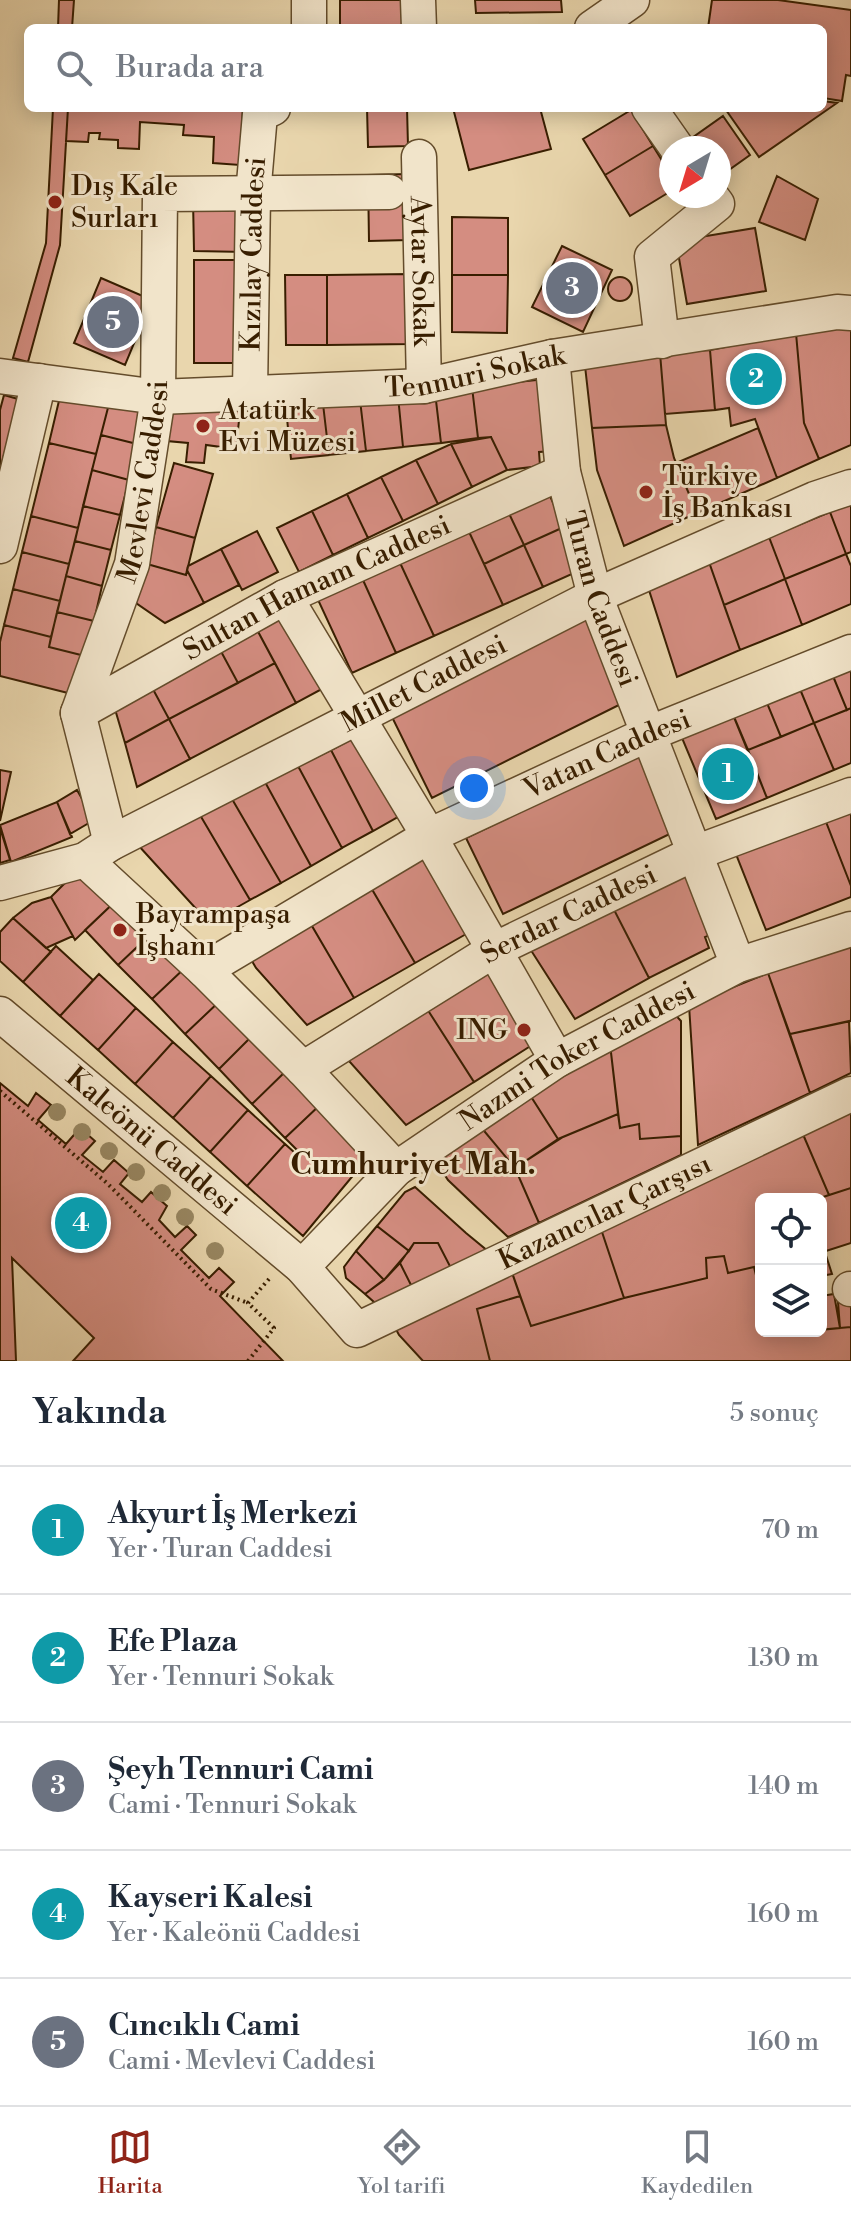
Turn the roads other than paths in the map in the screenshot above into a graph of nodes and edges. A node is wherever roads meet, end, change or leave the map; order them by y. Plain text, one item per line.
1 (309, 0) edge
2 (418, 0) edge
3 (588, 0) edge
4 (632, 0) edge
5 (309, 24) edge
6 (419, 24) edge
7 (591, 24) edge
8 (598, 24) edge
9 (266, 112) edge
10 (652, 112) edge
11 (669, 136) edge
12 (419, 157) dead end
13 (389, 192) dead end
14 (253, 195) junction
15 (712, 208) edge
16 (851, 313) edge
17 (662, 341) junction
18 (552, 357) junction
19 (0, 376) edge
20 (39, 381) junction
21 (424, 386) junction
22 (250, 392) junction
23 (158, 397) junction
24 (563, 472) junction
25 (851, 487) edge
26 (0, 546) edge
27 (595, 596) junction
28 (285, 597) junction
29 (851, 652) edge
30 (78, 713) junction
31 (357, 719) junction
32 (648, 734) junction
33 (851, 795) edge
34 (429, 836) junction
35 (98, 851) junction
36 (695, 853) junction
37 (0, 883) edge
38 (851, 929) edge
39 (494, 950) junction
40 (738, 965) junction
41 (204, 970) junction
42 (0, 1014) edge
43 (557, 1060) junction
44 (303, 1069) junction
45 (851, 1094) edge
46 (396, 1169) junction
47 (296, 1262) junction
48 (357, 1330) joint

1 - 5 street
2 - 6 street
3 - 7 street
4 - 8 street
9 - 14 street, Kızılay Caddesi
10 - 11 street
12 - 21 street, Aytar Sokak
13 - 14 street, Mevlevi Caddesi
14 - 22 street, Kızılay Caddesi
14 - 23 street, Mevlevi Caddesi
15 - 17 street
16 - 17 street, Tennuri Sokak
17 - 18 street, Tennuri Sokak
18 - 21 street, Tennuri Sokak
18 - 24 street, Turan Caddesi
19 - 20 street, Tennuri Sokak
20 - 23 street, Tennuri Sokak
20 - 26 street
21 - 22 street, Tennuri Sokak
22 - 23 street, Tennuri Sokak
23 - 30 street, Mevlevi Caddesi
24 - 27 street, Turan Caddesi
24 - 28 street, Sultan Hamam Caddesi
25 - 27 street, Millet Caddesi
27 - 31 street, Millet Caddesi
27 - 32 street, Turan Caddesi
28 - 30 street, Sultan Hamam Caddesi
28 - 31 street
29 - 32 street, Vatan Caddesi
30 - 35 street
31 - 34 street
31 - 35 street, Millet Caddesi
32 - 34 street, Vatan Caddesi
32 - 36 street, Turan Caddesi
33 - 36 street, Serdar Caddesi
34 - 39 street
34 - 41 street, Vatan Caddesi
35 - 37 street, Millet Caddesi
35 - 41 street
36 - 39 street, Serdar Caddesi
36 - 40 street, Turan Caddesi
38 - 40 street, Nazmi Toker Caddesi
39 - 43 street
39 - 44 street, Serdar Caddesi
40 - 43 street, Nazmi Toker Caddesi
41 - 44 street
42 - 47 street, Kaleönü Caddesi
43 - 46 street, Nazmi Toker Caddesi
44 - 46 street
45 - 48 street, Kazancılar Çarşısı
46 - 47 street, Nazmi Toker Caddesi
47 - 48 street, Kaleönü Caddesi

